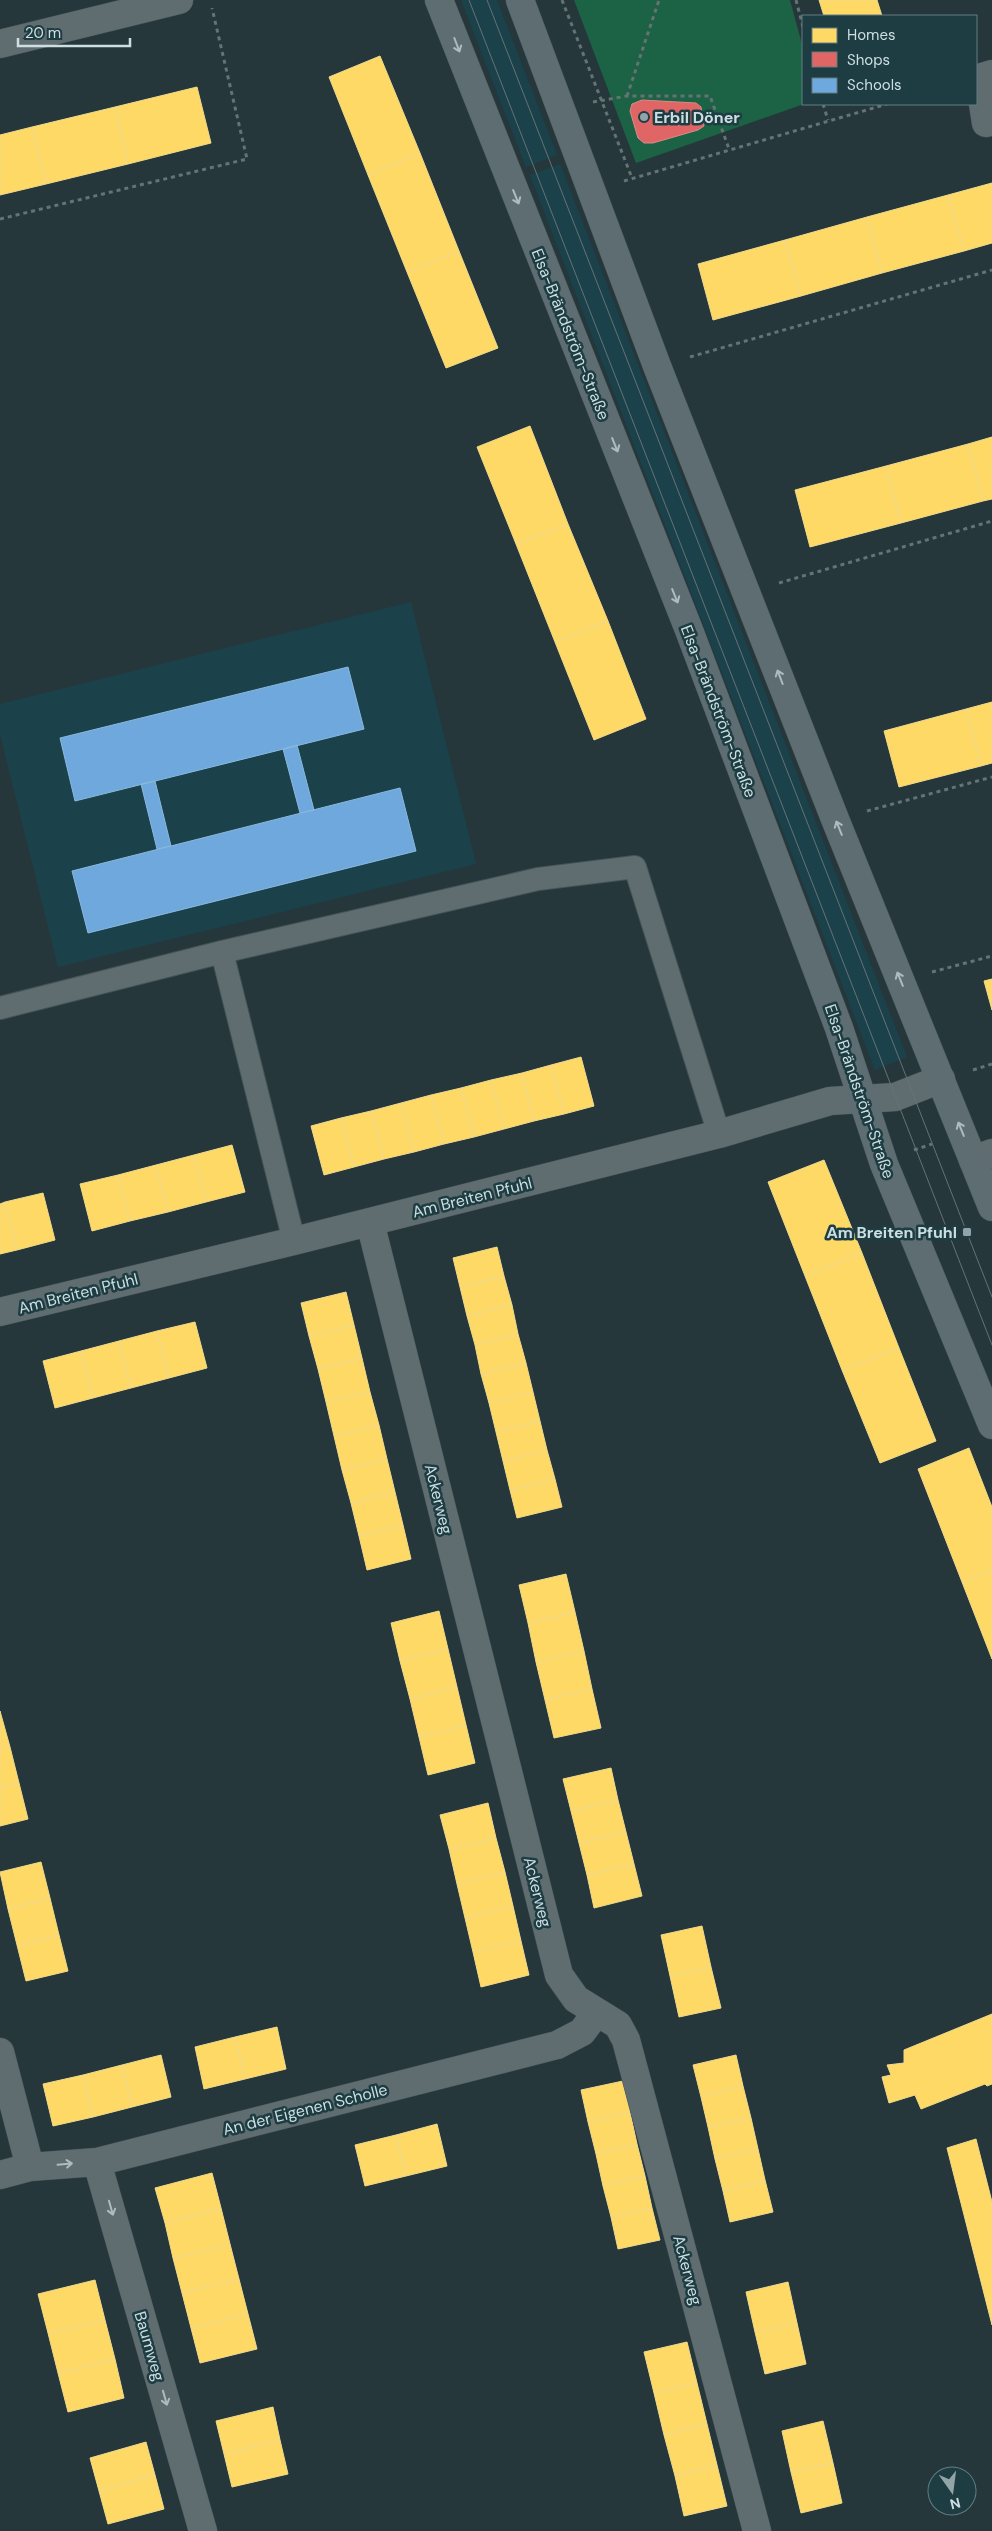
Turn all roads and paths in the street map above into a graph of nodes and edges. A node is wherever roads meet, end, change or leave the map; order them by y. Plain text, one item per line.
1 (179, 0) edge
2 (210, 0) edge
3 (439, 0) edge
4 (520, 0) edge
5 (562, 0) edge
6 (659, 0) edge
7 (796, 0) edge
8 (802, 23) edge
9 (0, 44) edge
10 (992, 74) edge
11 (627, 96) junction
12 (823, 105) edge
13 (883, 105) edge
14 (560, 108) junction
15 (828, 120) junction
16 (986, 123) dead end
17 (729, 149) junction
18 (632, 178) junction
19 (590, 190) junction
20 (0, 219) edge
21 (992, 270) edge
22 (657, 366) junction
23 (992, 521) edge
24 (748, 592) junction
25 (992, 777) edge
26 (835, 819) junction
27 (222, 952) junction
28 (992, 956) edge
29 (902, 983) junction
30 (0, 1008) edge
31 (941, 1079) junction
32 (862, 1099) junction
33 (961, 1130) junction
34 (719, 1134) junction
35 (982, 1156) edge
36 (884, 1164) junction
37 (992, 1207) edge
38 (370, 1222) junction
39 (294, 1242) junction
40 (0, 1312) edge
41 (992, 1425) edge
42 (597, 2012) junction
43 (0, 2052) edge
44 (97, 2162) junction
45 (30, 2168) junction
46 (0, 2175) edge
47 (203, 2531) edge
48 (757, 2531) edge

1 - 9 street
2 - 20 path
3 -> 32 street, Elsa-Brändström-Straße
4 - 14 street
5 - 18 path
6 - 11 path
7 - 8 path
10 - 16 street
11 - 14 path
11 - 17 path
12 - 15 path
13 - 15 path
14 - 19 street
15 - 17 path
17 - 18 path
18 - 19 path
19 - 22 street
21 - 22 path
22 - 24 street
23 - 24 path
26 -> 24 street
25 - 26 path
29 -> 26 street
27 - 30 lane
27 - 34 lane
27 - 39 lane
28 - 29 path
29 - 31 street
31 - 32 street, Am Breiten Pfuhl
33 -> 31 street
32 - 34 street, Am Breiten Pfuhl
32 - 36 street, Elsa-Brändström-Straße
33 - 35 street
33 - 36 path
34 - 38 street, Am Breiten Pfuhl
35 - 37 street
36 - 41 street, Elsa-Brändström-Straße
38 - 39 street, Am Breiten Pfuhl
38 - 42 street, Ackerweg
39 - 40 street, Am Breiten Pfuhl
42 - 44 street, An der Eigenen Scholle
42 - 48 street, Ackerweg
43 - 45 street
45 -> 44 street, An der Eigenen Scholle
44 -> 47 street, Baumweg
45 - 46 street, An der Eigenen Scholle

